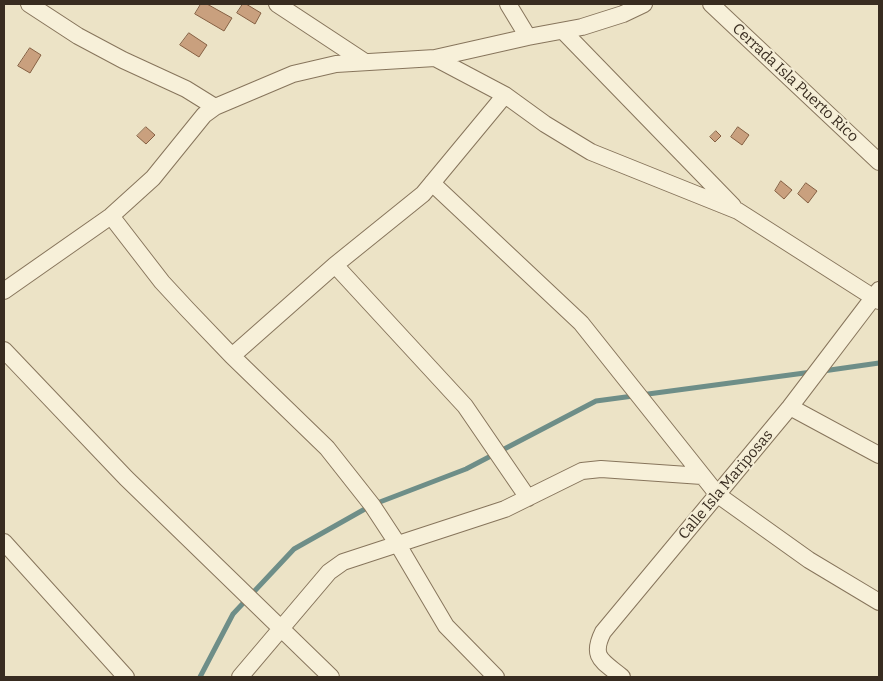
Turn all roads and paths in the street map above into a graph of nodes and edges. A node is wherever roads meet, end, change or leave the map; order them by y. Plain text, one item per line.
1 (29, 4) edge
2 (277, 4) edge
3 (508, 4) edge
4 (644, 4) edge
5 (711, 4) edge
6 (563, 31) junction
7 (528, 37) junction
8 (435, 58) junction
9 (365, 62) junction
10 (505, 95) junction
11 (215, 107) junction
12 (879, 162) edge
13 (432, 183) junction
14 (738, 212) junction
15 (111, 216) junction
16 (335, 265) junction
17 (4, 291) edge
18 (877, 296) edge
19 (4, 350) edge
20 (232, 356) junction
21 (790, 407) junction
22 (879, 455) edge
23 (702, 476) junction
24 (718, 495) junction
25 (528, 498) junction
26 (4, 542) edge
27 (397, 543) junction
28 (879, 602) edge
29 (280, 629) junction
30 (126, 677) edge
31 (240, 677) edge
32 (331, 677) edge
33 (496, 677) edge
34 (622, 677) edge

1 - 11 street
2 - 9 street
3 - 7 street
4 - 6 street
5 - 12 street, Cerrada Isla Puerto Rico
6 - 7 street
6 - 14 street
7 - 8 street
8 - 9 street
8 - 10 street
9 - 11 street
10 - 13 street
10 - 14 street
11 - 15 street
13 - 16 street
13 - 23 street
14 - 18 street
15 - 17 street
15 - 20 street
16 - 20 street
16 - 25 street
18 - 21 street, Calle Isla Mariposas
19 - 29 street
20 - 27 street
21 - 22 street
21 - 24 street, Calle Isla Mariposas
23 - 24 street
23 - 25 street
24 - 28 street
24 - 34 street, Calle Isla Mariposas
25 - 27 street
26 - 30 street
27 - 29 street
27 - 33 street
29 - 31 street
29 - 32 street

